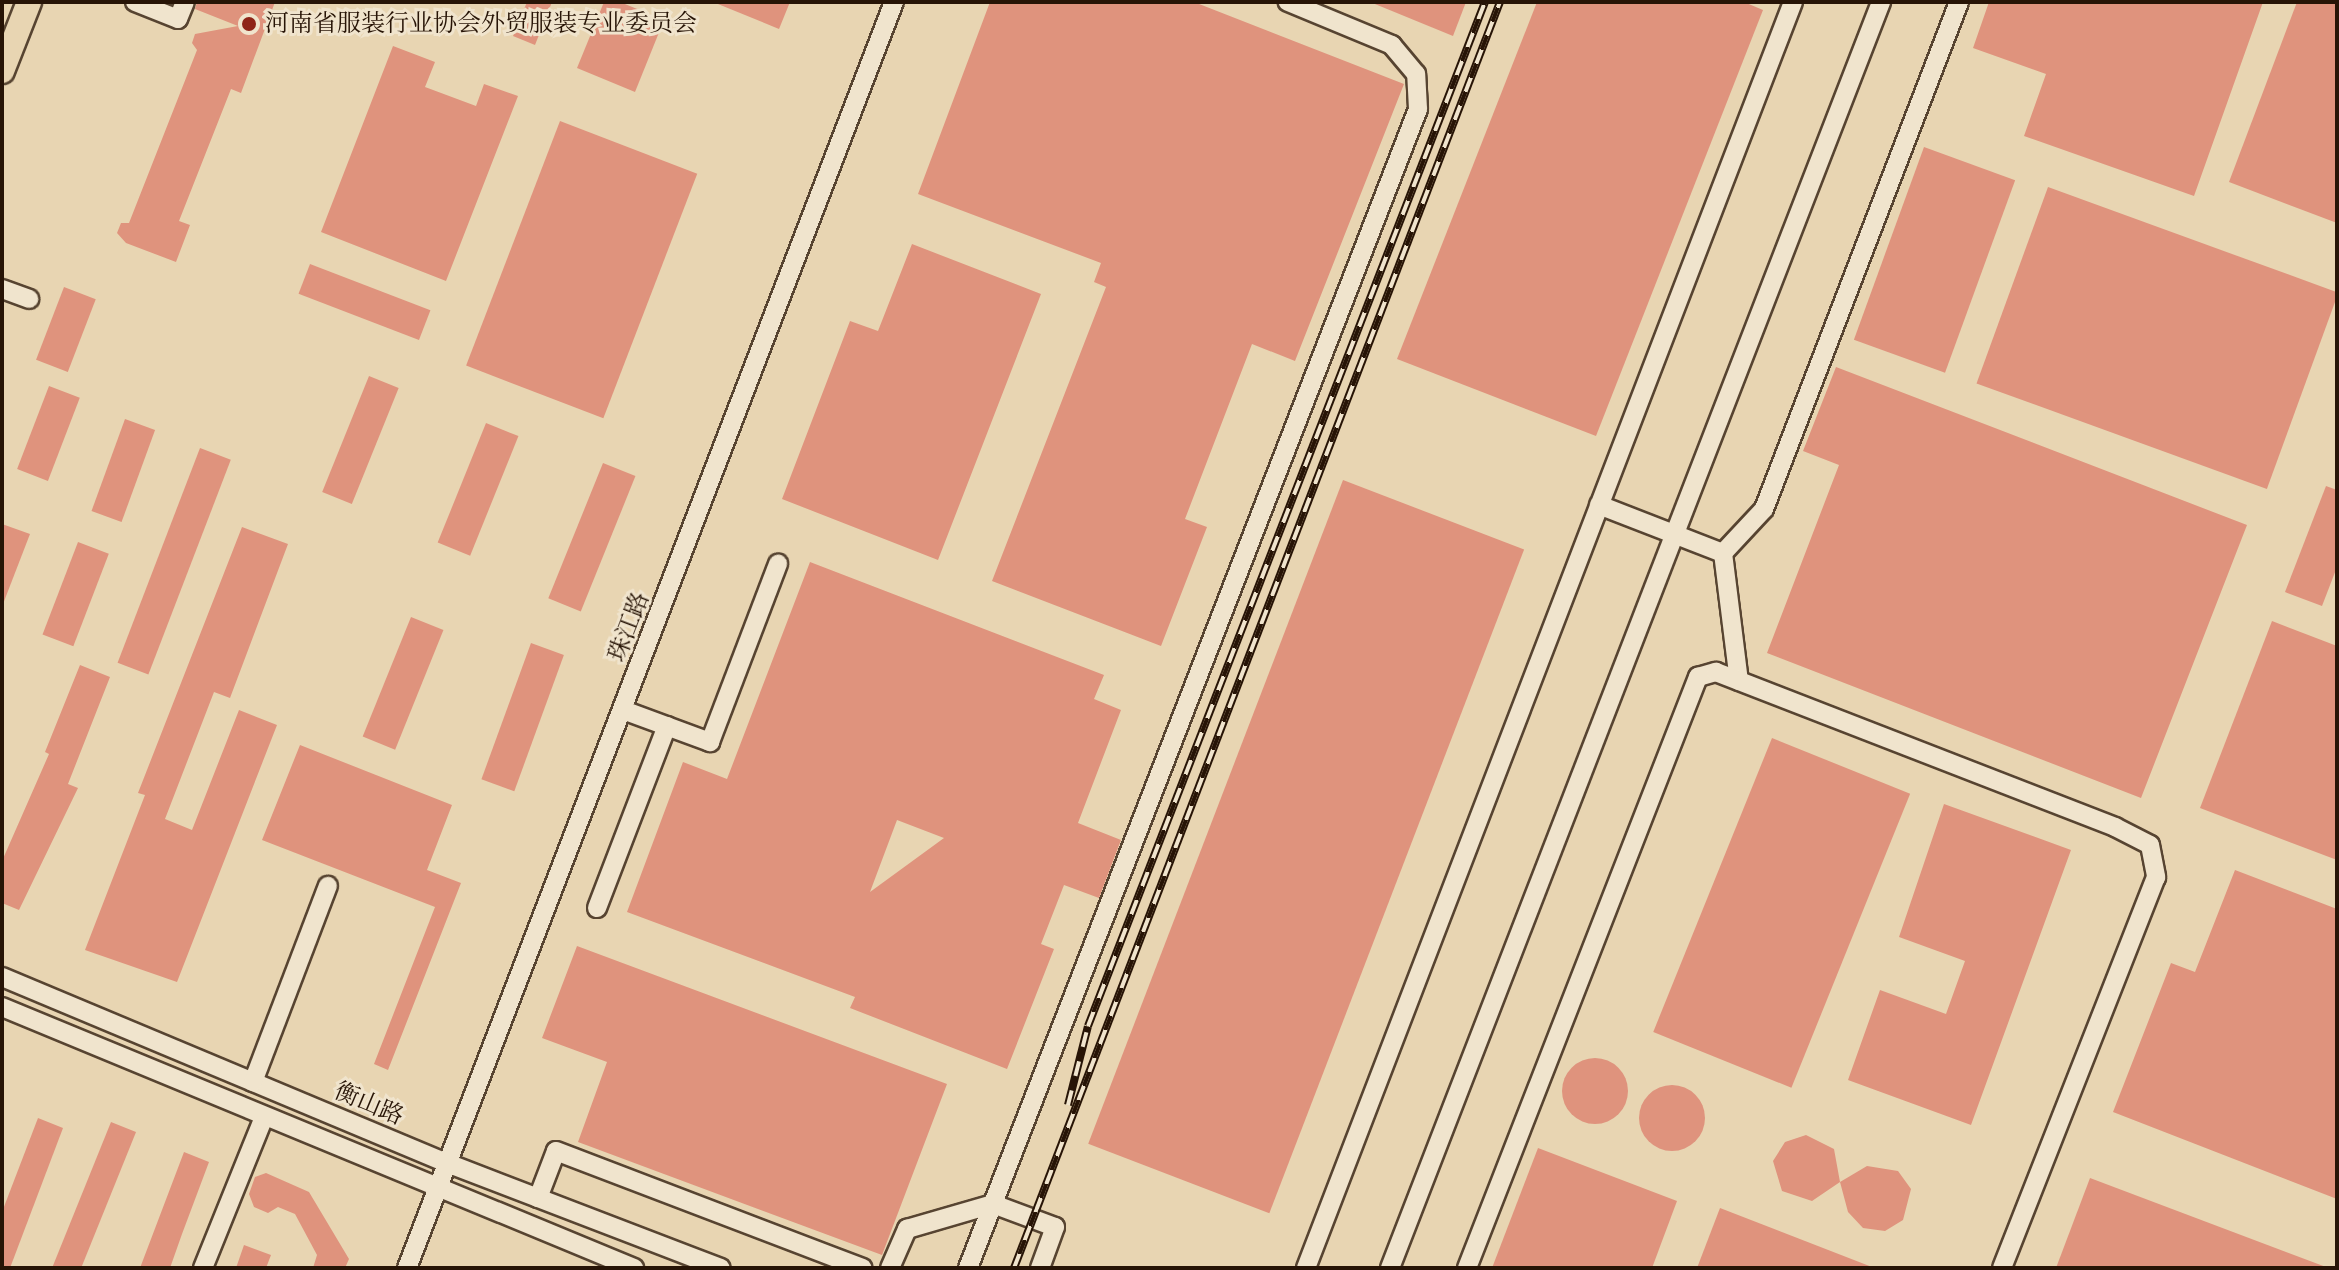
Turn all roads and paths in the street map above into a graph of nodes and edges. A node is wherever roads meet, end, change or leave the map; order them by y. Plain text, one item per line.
1 (29, 2) edge
2 (135, 2) edge
3 (185, 2) edge
4 (894, 2) edge
5 (1288, 2) edge
6 (1793, 2) edge
7 (1881, 2) edge
8 (1959, 2) edge
9 (2, 71) edge
10 (2, 289) edge
11 (29, 299) dead end
12 (1599, 505) junction
13 (1675, 533) junction
14 (1723, 553) junction
15 (778, 564) dead end
16 (1739, 681) junction
17 (623, 710) junction
18 (667, 726) junction
19 (328, 886) dead end
20 (597, 908) dead end
21 (2, 977) edge
22 (2, 1007) edge
23 (253, 1082) junction
24 (264, 1117) junction
25 (447, 1163) junction
26 (437, 1190) junction
27 (538, 1198) junction
28 (993, 1204) junction
29 (203, 1268) edge
30 (407, 1268) edge
31 (634, 1268) edge
32 (721, 1268) edge
33 (862, 1268) edge
34 (890, 1268) edge
35 (968, 1268) edge
36 (1040, 1268) edge
37 (1306, 1268) edge
38 (1390, 1268) edge
39 (1467, 1268) edge
40 (2002, 1268) edge

1 - 9 main road
2 - 3 street
4 - 17 street, 珠江路
5 - 28 street
6 - 12 street
7 - 13 street
8 - 14 street
10 - 11 street
12 - 13 street
12 - 37 street
13 - 14 street
13 - 38 street
14 - 16 street
15 - 18 street
16 - 39 street
16 - 40 street
17 - 18 street
17 - 25 street, 珠江路
18 - 20 street
19 - 23 street
21 - 23 street, 衡山路
22 - 24 street
23 - 25 street, 衡山路
24 - 26 street
24 - 29 street
25 - 26 street, 珠江路
25 - 27 street, 衡山路
26 - 30 street, 珠江路
26 - 31 street
27 - 32 street, 衡山路
27 - 33 street
28 - 34 street
28 - 35 street
28 - 36 street

